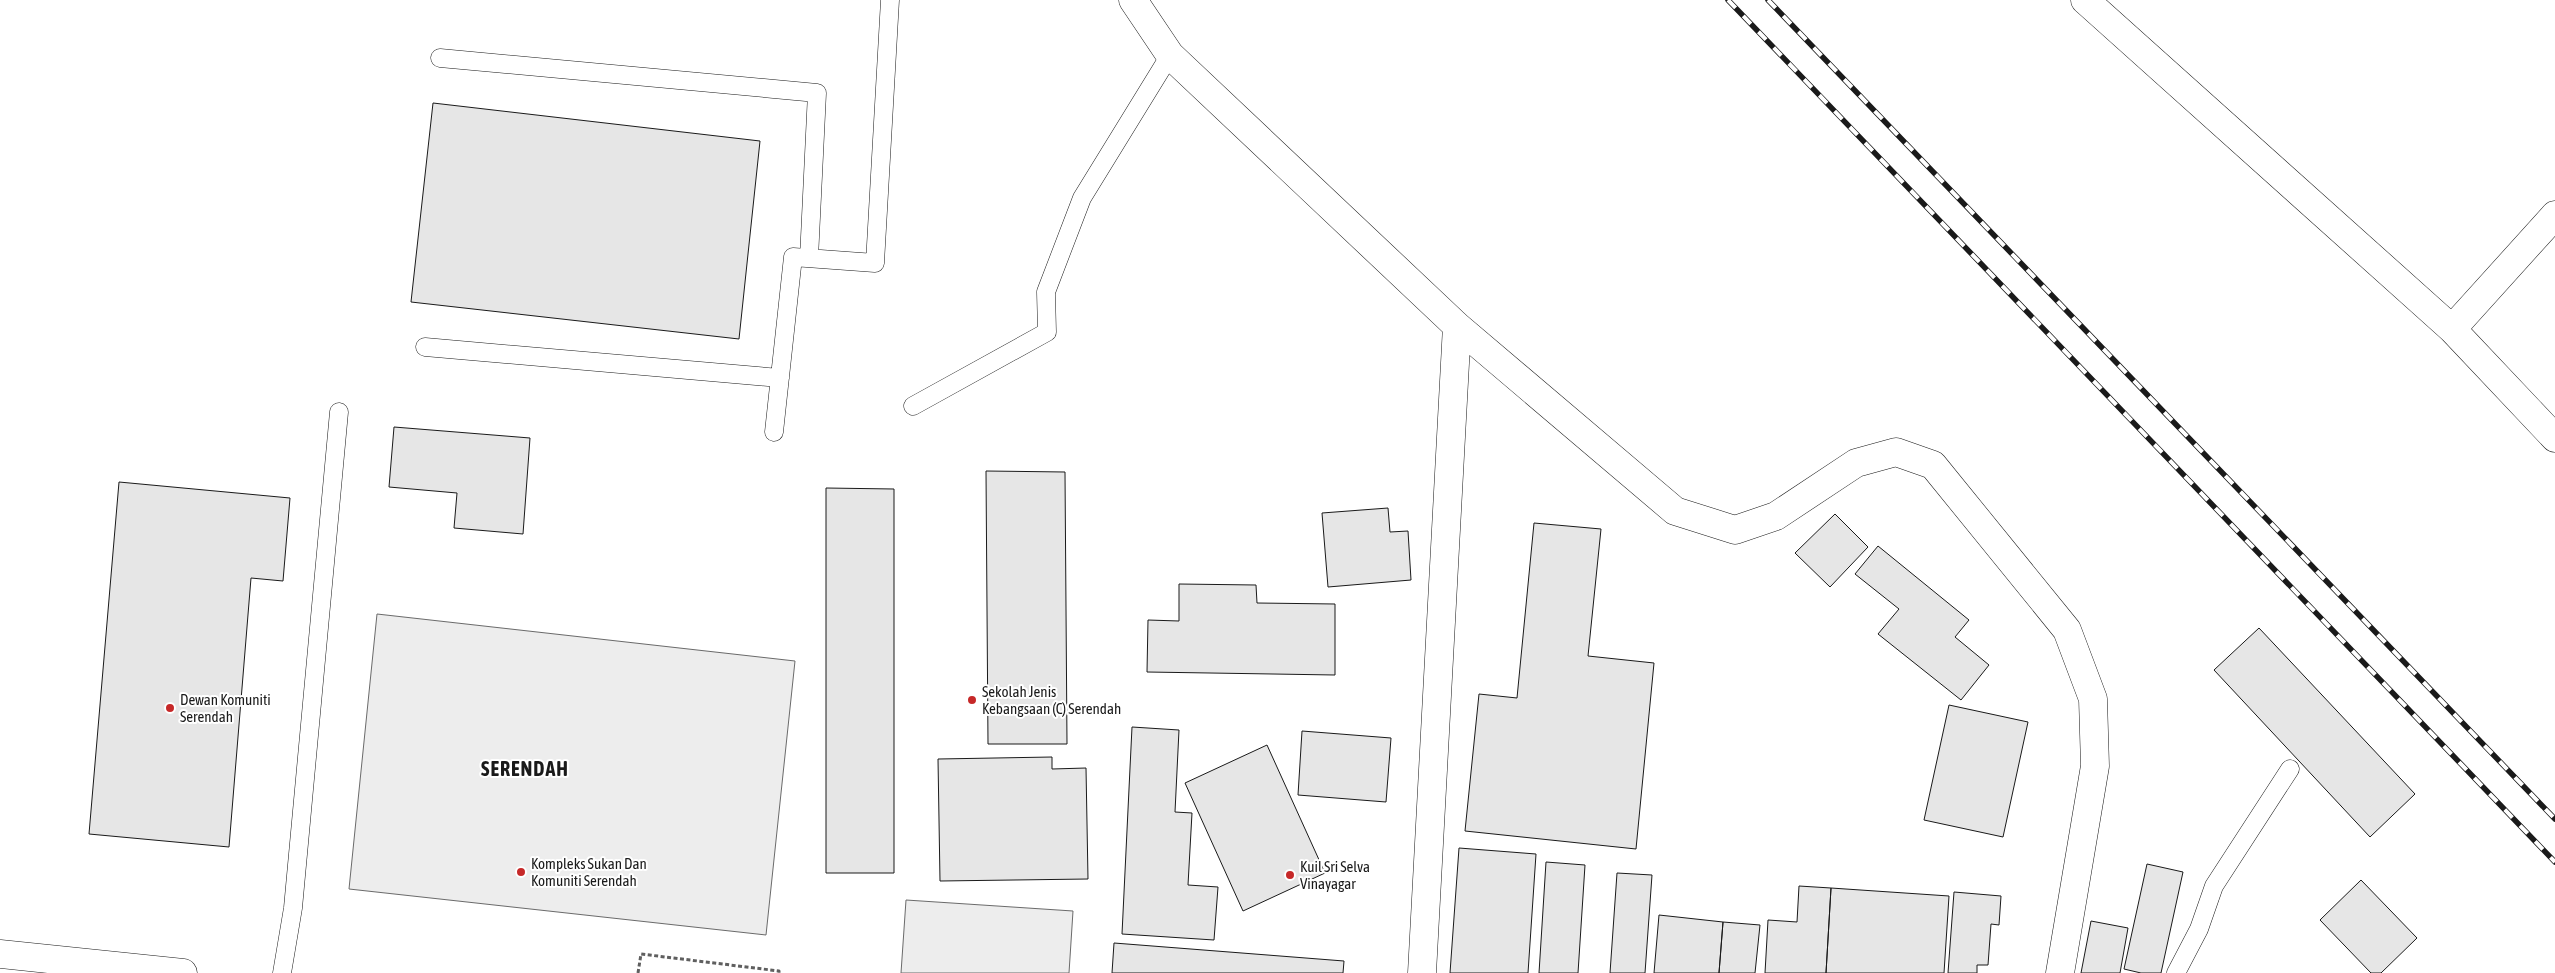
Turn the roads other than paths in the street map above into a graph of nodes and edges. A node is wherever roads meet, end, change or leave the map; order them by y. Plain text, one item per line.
1 (890, 0) edge
2 (1133, 0) edge
3 (2085, 0) edge
4 (1170, 56) junction
5 (440, 58) dead end
6 (2555, 216) edge
7 (809, 258) junction
8 (1457, 326) junction
9 (2452, 329) junction
10 (425, 347) dead end
11 (780, 378) junction
12 (913, 406) dead end
13 (339, 412) dead end
14 (774, 432) dead end
15 (2555, 438) edge
16 (2290, 769) dead end
17 (0, 954) edge
18 (113, 969) edge
19 (183, 973) edge
20 (282, 973) edge
21 (1422, 973) edge
22 (2060, 973) edge
23 (2176, 973) edge

1 - 7 lane
2 - 4 street
3 - 9 street
4 - 8 street
4 - 12 lane
5 - 7 lane
6 - 9 street
7 - 11 lane
8 - 21 street
8 - 22 street
9 - 15 street
10 - 11 lane
11 - 14 lane
13 - 20 lane
16 - 23 lane
17 - 18 street
18 - 19 street

